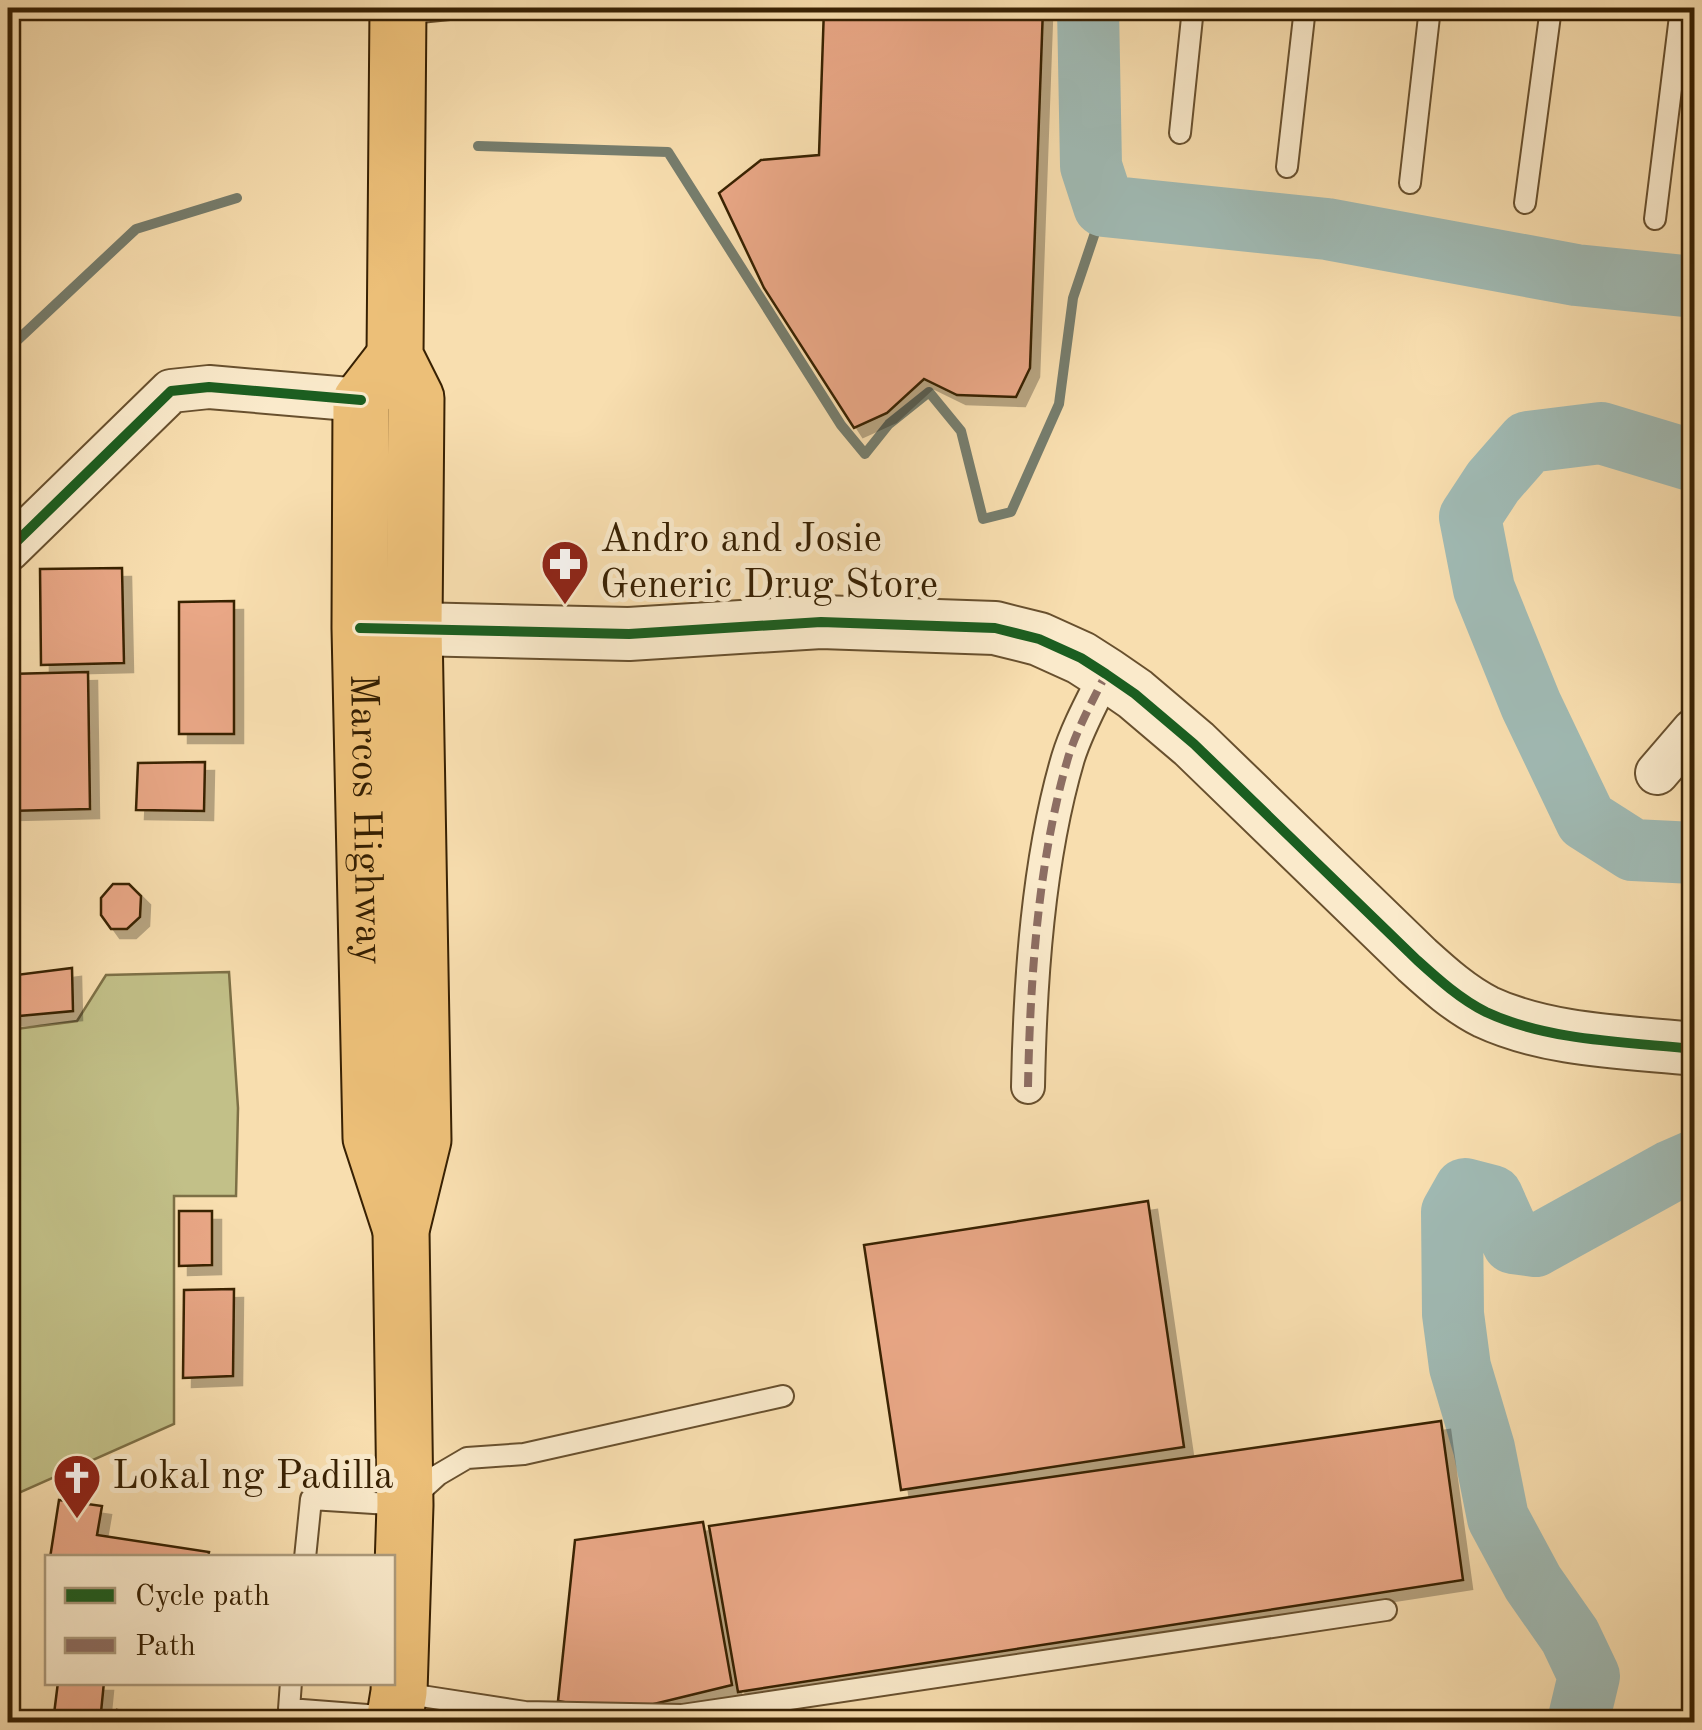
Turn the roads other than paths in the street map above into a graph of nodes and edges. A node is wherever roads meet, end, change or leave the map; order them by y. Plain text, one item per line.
1 (459, 8) edge
2 (1194, 8) edge
3 (1304, 8) edge
4 (1430, 8) edge
5 (1551, 8) edge
6 (1680, 8) edge
7 (398, 11) edge
8 (1180, 133) dead end
9 (1287, 167) dead end
10 (1410, 183) dead end
11 (1525, 203) dead end
12 (1655, 219) dead end
13 (395, 356) junction
14 (361, 400) junction
15 (8, 550) edge
16 (414, 627) junction
17 (360, 628) junction
18 (1106, 674) junction
19 (1694, 730) edge
20 (1657, 773) dead end
21 (1694, 1049) edge
22 (1028, 1087) dead end
23 (400, 1230) junction
24 (783, 1396) dead end
25 (405, 1505) junction
26 (305, 1555) edge
27 (1386, 1610) dead end
28 (292, 1685) edge
29 (396, 1711) edge

1 - 7 lane
2 - 8 lane
3 - 9 lane
4 - 10 lane
5 - 11 lane
6 - 12 lane
7 - 13 main road, Marcos Highway
13 - 14 main road
13 - 16 main road, Marcos Highway
14 - 15 street
14 - 17 main road, Marcos Highway
16 - 17 street
16 - 18 street
16 - 23 main road, Marcos Highway
17 - 23 main road, Marcos Highway
18 - 21 street
18 - 22 street
19 - 20 street
23 - 25 main road, Marcos Highway
24 - 25 lane
25 - 26 lane
25 - 29 main road, Marcos Highway
27 - 29 lane
28 - 29 lane

